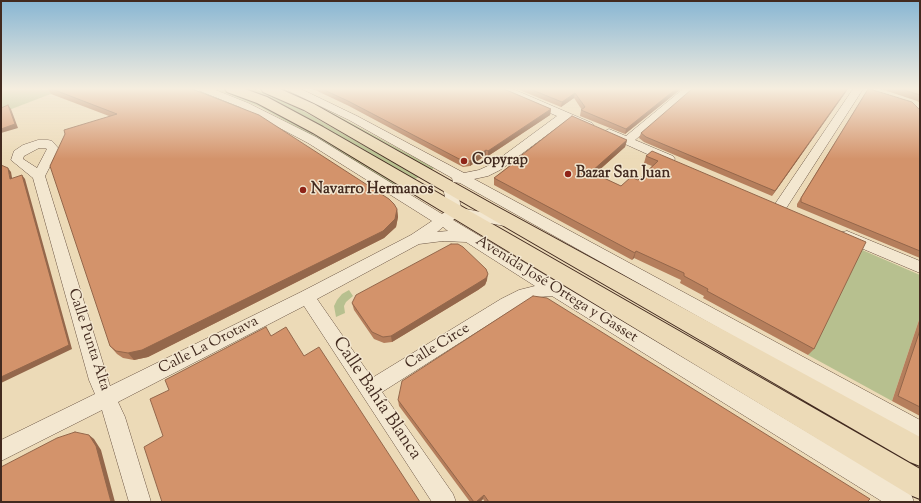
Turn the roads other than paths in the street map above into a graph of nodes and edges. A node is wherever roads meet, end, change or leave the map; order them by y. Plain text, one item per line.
1 (260, 112) edge
2 (285, 112) edge
3 (317, 112) edge
4 (342, 112) edge
5 (560, 112) edge
6 (661, 112) edge
7 (842, 112) edge
8 (566, 115) junction
9 (627, 141) junction
10 (678, 163) edge
11 (496, 167) junction
12 (39, 176) dead end
13 (450, 183) junction
14 (484, 190) junction
15 (766, 201) edge
16 (780, 207) junction
17 (487, 210) junction
18 (794, 213) edge
19 (449, 216) junction
20 (511, 222) junction
21 (836, 231) edge
22 (470, 238) junction
23 (416, 239) junction
24 (920, 267) edge
25 (520, 269) junction
26 (555, 290) junction
27 (307, 297) junction
28 (507, 304) junction
29 (369, 390) junction
30 (106, 397) junction
31 (920, 430) edge
32 (1, 451) edge
33 (920, 452) edge
34 (920, 485) edge
35 (140, 502) edge
36 (445, 502) edge
37 (903, 502) edge

1 - 19 street, Avenida José Ortega y Gasset
2 - 19 main road, Avenida José Ortega y Gasset
3 - 13 main road
4 - 13 street
5 - 8 street
6 - 9 street
7 - 16 street
8 - 9 street
8 - 11 street
9 - 10 street
11 - 13 street
11 - 14 street
12 - 30 street, Calle Punta Alta
13 - 14 street
13 - 17 main road
13 - 19 street
14 - 17 street
14 - 31 street
15 - 16 street
16 - 18 street
17 - 20 main road
19 - 20 street
19 - 22 street, Avenida José Ortega y Gasset
19 - 23 street, Calle La Orotava
19 - 34 main road, Avenida José Ortega y Gasset
20 - 33 main road
21 - 24 street
22 - 23 street, Calle La Orotava
22 - 25 street, Avenida José Ortega y Gasset
23 - 27 street, Calle La Orotava
25 - 26 street, Avenida José Ortega y Gasset
25 - 28 street, Calle Circe
26 - 28 street, Calle Circe
26 - 37 street, Avenida José Ortega y Gasset
27 - 29 street, Calle Bahía Blanca
27 - 30 street, Calle La Orotava
28 - 29 street, Calle Circe
29 - 36 street, Calle Bahía Blanca
30 - 32 street, Calle La Orotava
30 - 35 street, Calle Punta Alta

